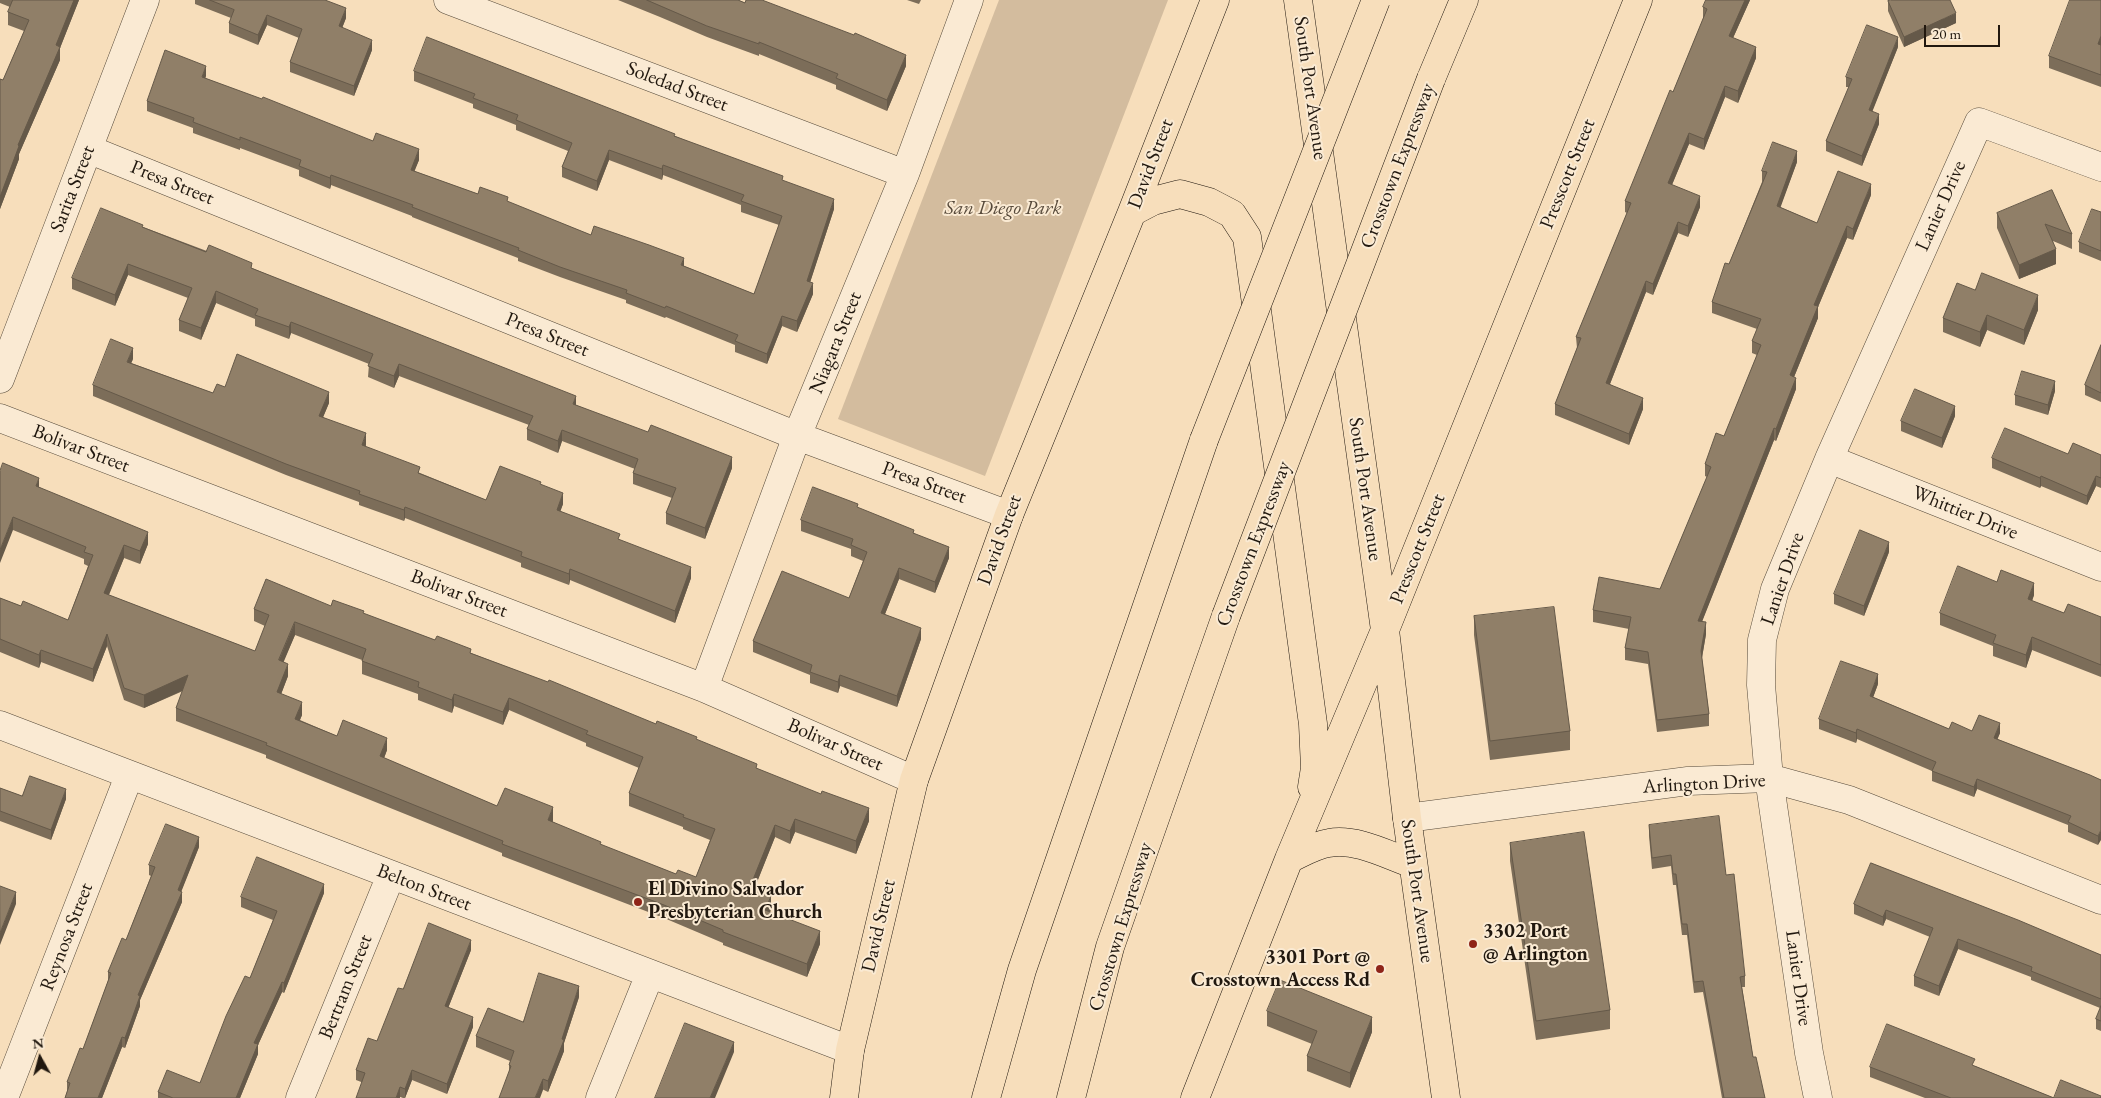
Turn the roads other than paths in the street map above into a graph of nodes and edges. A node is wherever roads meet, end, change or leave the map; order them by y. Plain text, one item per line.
1 (145, 0) edge
2 (448, 0) edge
3 (969, 0) edge
4 (1215, 0) edge
5 (1298, 0) edge
6 (1376, 0) edge
7 (1464, 0) edge
8 (1638, 0) edge
9 (88, 149) junction
10 (2101, 167) edge
11 (905, 174) junction
12 (1132, 212) junction
13 (0, 379) edge
14 (0, 418) edge
15 (797, 436) junction
16 (1829, 459) junction
17 (1009, 515) junction
18 (2101, 567) edge
19 (1385, 630) junction
20 (704, 688) junction
21 (0, 725) edge
22 (129, 776) junction
23 (1769, 778) junction
24 (914, 780) junction
25 (1310, 808) junction
26 (1406, 818) junction
27 (1289, 859) junction
28 (1412, 864) junction
29 (391, 876) junction
30 (2101, 900) edge
31 (650, 974) junction
32 (850, 1050) junction
33 (1200, 1096) edge
34 (4, 1098) edge
35 (300, 1098) edge
36 (600, 1098) edge
37 (844, 1098) edge
38 (986, 1098) edge
39 (1071, 1098) edge
40 (1446, 1098) edge
41 (1818, 1098) edge

1 - 9 street, Sarita Street
2 - 11 street, Soledad Street
3 - 11 street, Niagara Street
4 - 12 main road, David Street
5 - 19 main road, South Port Avenue
6 - 38 main road, bridge
7 - 39 main road, Crosstown Expressway, bridge
8 - 19 main road, Presscott Street
9 - 13 street, Sarita Street
9 - 15 street, Presa Street
10 - 16 street, Lanier Drive
11 - 15 street, Niagara Street
12 - 17 main road, David Street
12 - 25 main road
14 - 20 street, Bolivar Street
15 - 17 street, Presa Street
15 - 20 street, Niagara Street
16 - 18 street, Whittier Drive
16 - 23 street, Lanier Drive
17 - 24 main road, David Street
19 - 25 main road, Presscott Street
19 - 26 main road, South Port Avenue
20 - 24 street, Bolivar Street
21 - 22 street, Belton Street
22 - 29 street, Belton Street
22 - 34 street, Reynosa Street
23 - 26 street, Arlington Drive
23 - 30 street, Arlington Drive
23 - 41 street, Lanier Drive
24 - 32 main road, David Street
25 - 27 main road, Presscott Street
26 - 28 main road, South Port Avenue
27 - 28 main road
27 - 33 main road, Presscott Street
28 - 40 main road, South Port Avenue
29 - 31 street, Belton Street
29 - 35 street, Bertram Street
31 - 32 street, Belton Street
31 - 36 street
32 - 37 main road, David Street

